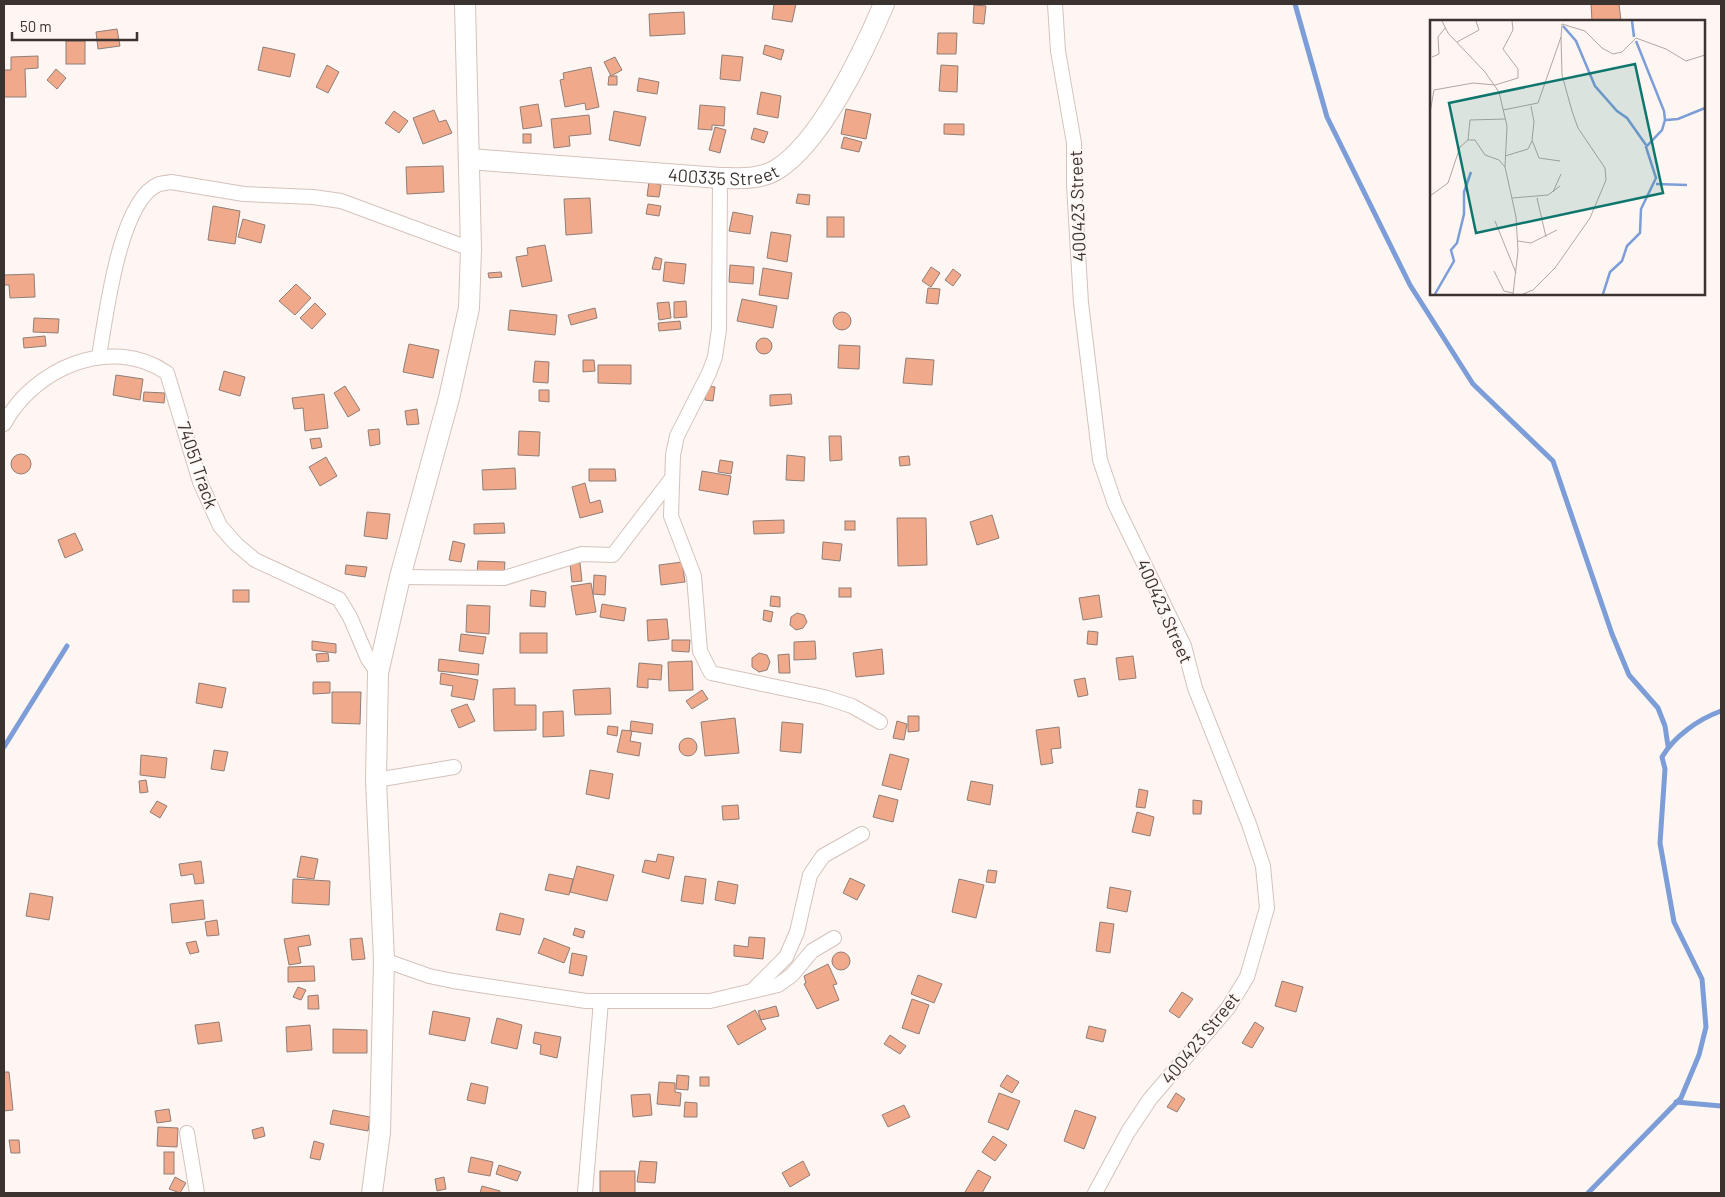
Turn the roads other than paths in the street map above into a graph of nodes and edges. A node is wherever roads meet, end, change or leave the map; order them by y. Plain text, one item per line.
1 (465, 4) edge
2 (884, 4) edge
3 (1055, 4) edge
4 (469, 159) junction
5 (720, 178) junction
6 (471, 249) junction
7 (99, 356) junction
8 (4, 424) edge
9 (672, 478) junction
10 (400, 576) junction
11 (378, 673) junction
12 (880, 722) dead end
13 (454, 767) dead end
14 (376, 780) junction
15 (862, 834) dead end
16 (834, 938) dead end
17 (384, 960) junction
18 (750, 993) junction
19 (600, 1002) junction
20 (186, 1133) dead end
21 (197, 1193) edge
22 (372, 1193) edge
23 (585, 1193) edge
24 (1095, 1193) edge

1 - 4 street
2 - 5 street, 400335 Street
3 - 24 street, 400423 Street
4 - 5 street, 400335 Street
4 - 6 street
5 - 9 street
6 - 7 street
6 - 10 street
7 - 8 street, 74051 Track
7 - 11 street, 74051 Track
9 - 10 street
9 - 12 street
10 - 11 street
11 - 14 street
13 - 14 street
14 - 17 street
15 - 18 street
16 - 18 street
17 - 19 street
17 - 22 street
18 - 19 street
19 - 23 street
20 - 21 street

